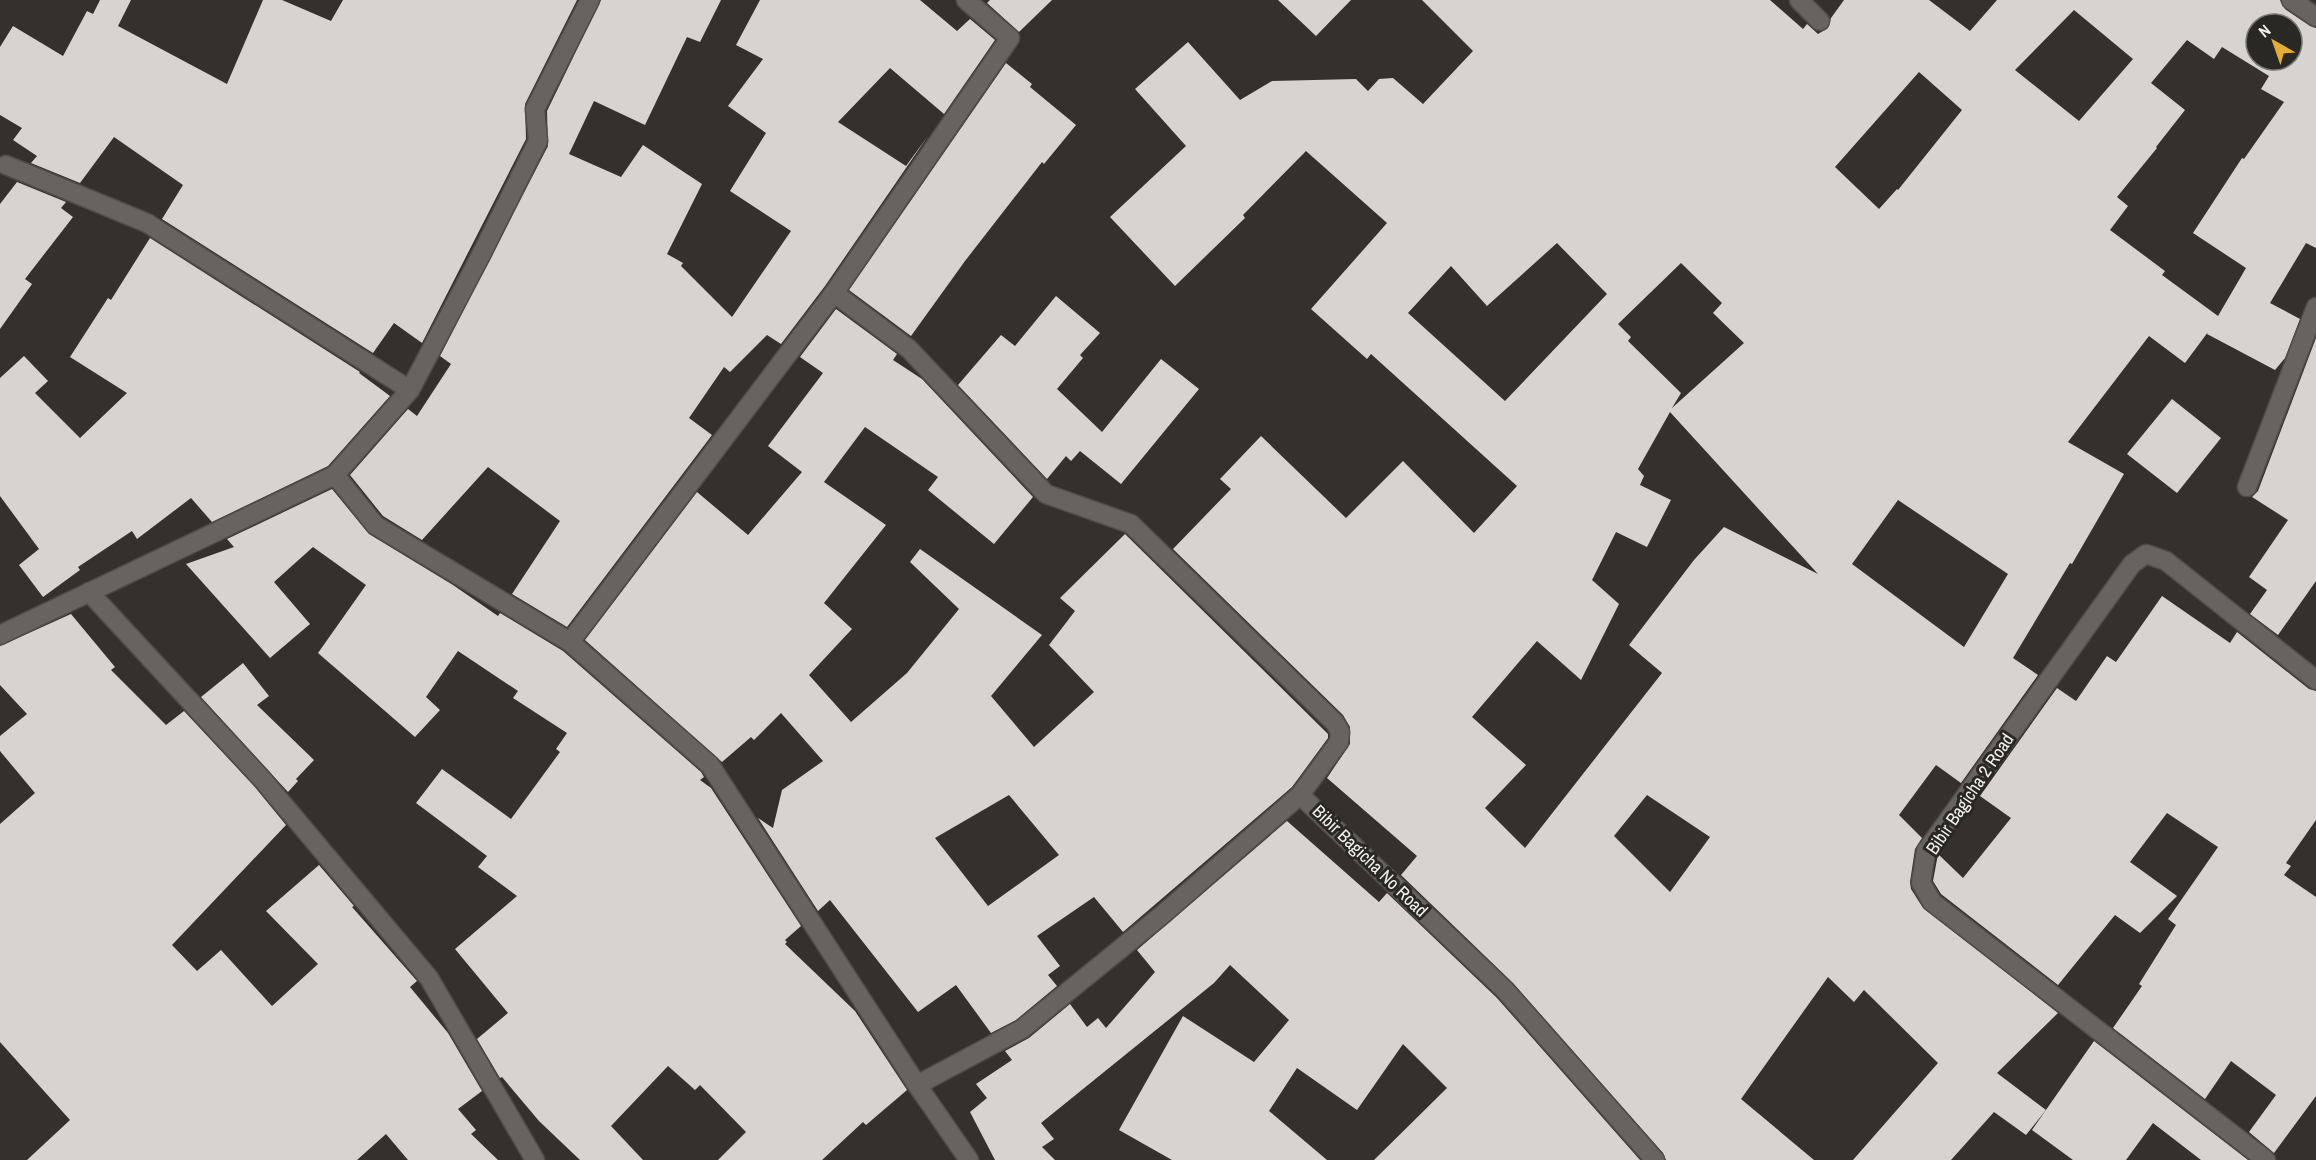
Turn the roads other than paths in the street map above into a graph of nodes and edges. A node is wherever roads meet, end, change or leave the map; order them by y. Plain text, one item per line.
1 (590, 0) edge
2 (967, 0) edge
3 (1799, 0) edge
4 (2291, 0) edge
5 (2316, 17) edge
6 (1820, 21) dead end
7 (6, 165) dead end
8 (834, 293) junction
9 (2316, 307) edge
10 (410, 390) junction
11 (335, 475) junction
12 (2247, 487) dead end
13 (89, 592) junction
14 (0, 635) edge
15 (570, 642) junction
16 (2316, 680) edge
17 (1300, 795) junction
18 (917, 1085) junction
19 (535, 1160) edge
20 (969, 1160) edge
21 (1655, 1160) edge
22 (2266, 1160) edge

1 - 10 street
2 - 8 street
3 - 6 street
4 - 5 street
7 - 10 street
8 - 15 street
8 - 17 street, Bibir Bagicha No Road
9 - 12 street
10 - 11 street
11 - 13 street
11 - 15 street
13 - 14 street
13 - 19 street
15 - 18 street
16 - 22 street, Bibir Bagicha 2 Road
17 - 18 street
17 - 21 street, Bibir Bagicha No Road
18 - 20 street

